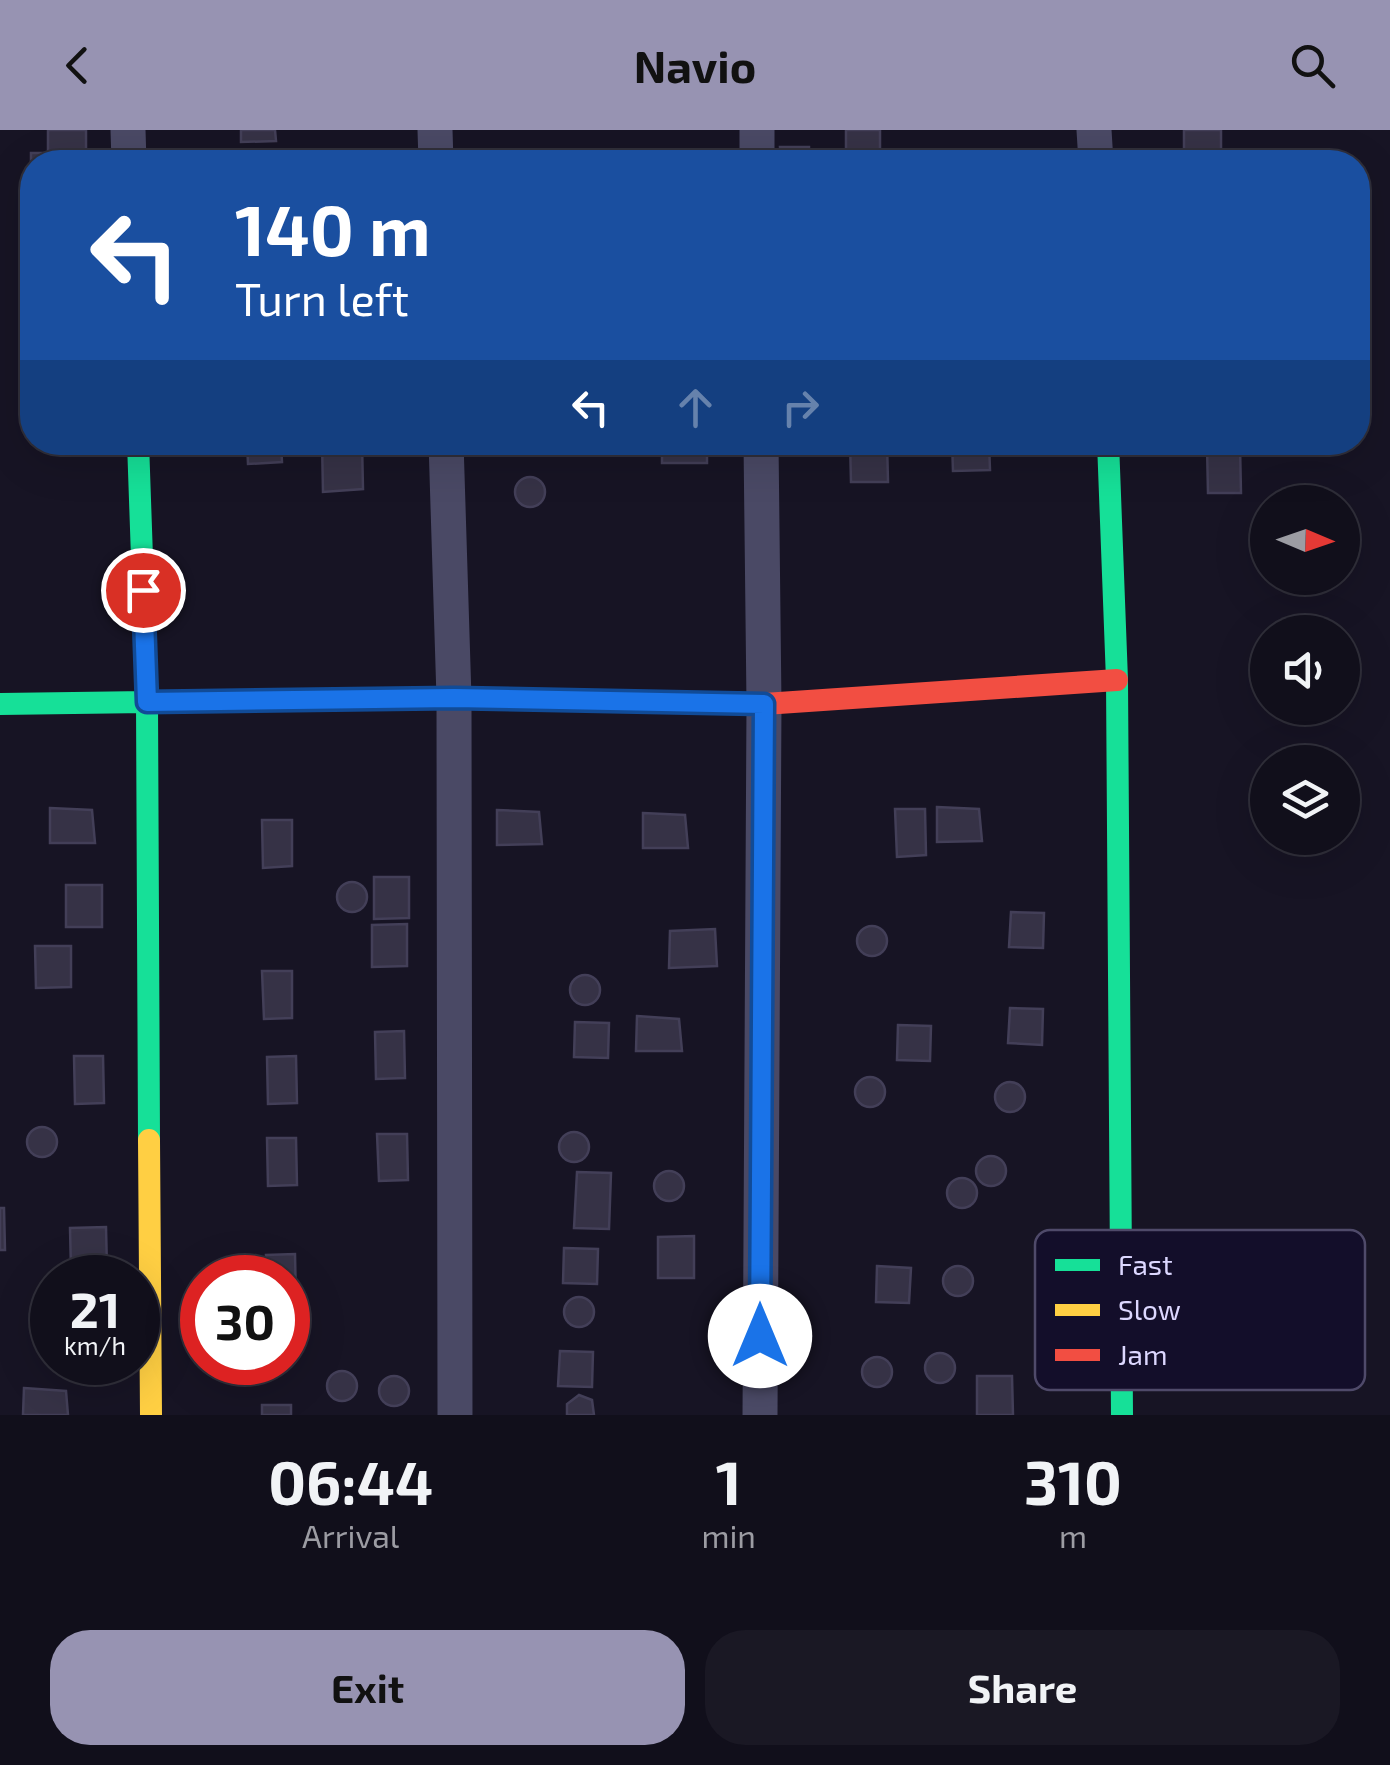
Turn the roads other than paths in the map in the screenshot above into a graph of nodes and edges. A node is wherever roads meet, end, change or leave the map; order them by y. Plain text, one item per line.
1 (138, 455) edge
2 (446, 455) edge
3 (761, 455) edge
4 (1109, 455) edge
5 (1118, 680) junction
6 (454, 698) junction
7 (147, 702) junction
8 (0, 704) edge
9 (764, 704) junction
10 (1121, 1230) edge
11 (1122, 1390) edge
12 (151, 1415) edge
13 (455, 1415) edge
14 (760, 1415) edge
15 (1122, 1415) edge

1 - 7 street
2 - 6 street
3 - 9 street
4 - 5 street
5 - 9 street
5 - 10 street
6 - 7 street
6 - 9 street
6 - 13 street
7 - 8 street
7 - 12 street
9 - 14 street
11 - 15 street

